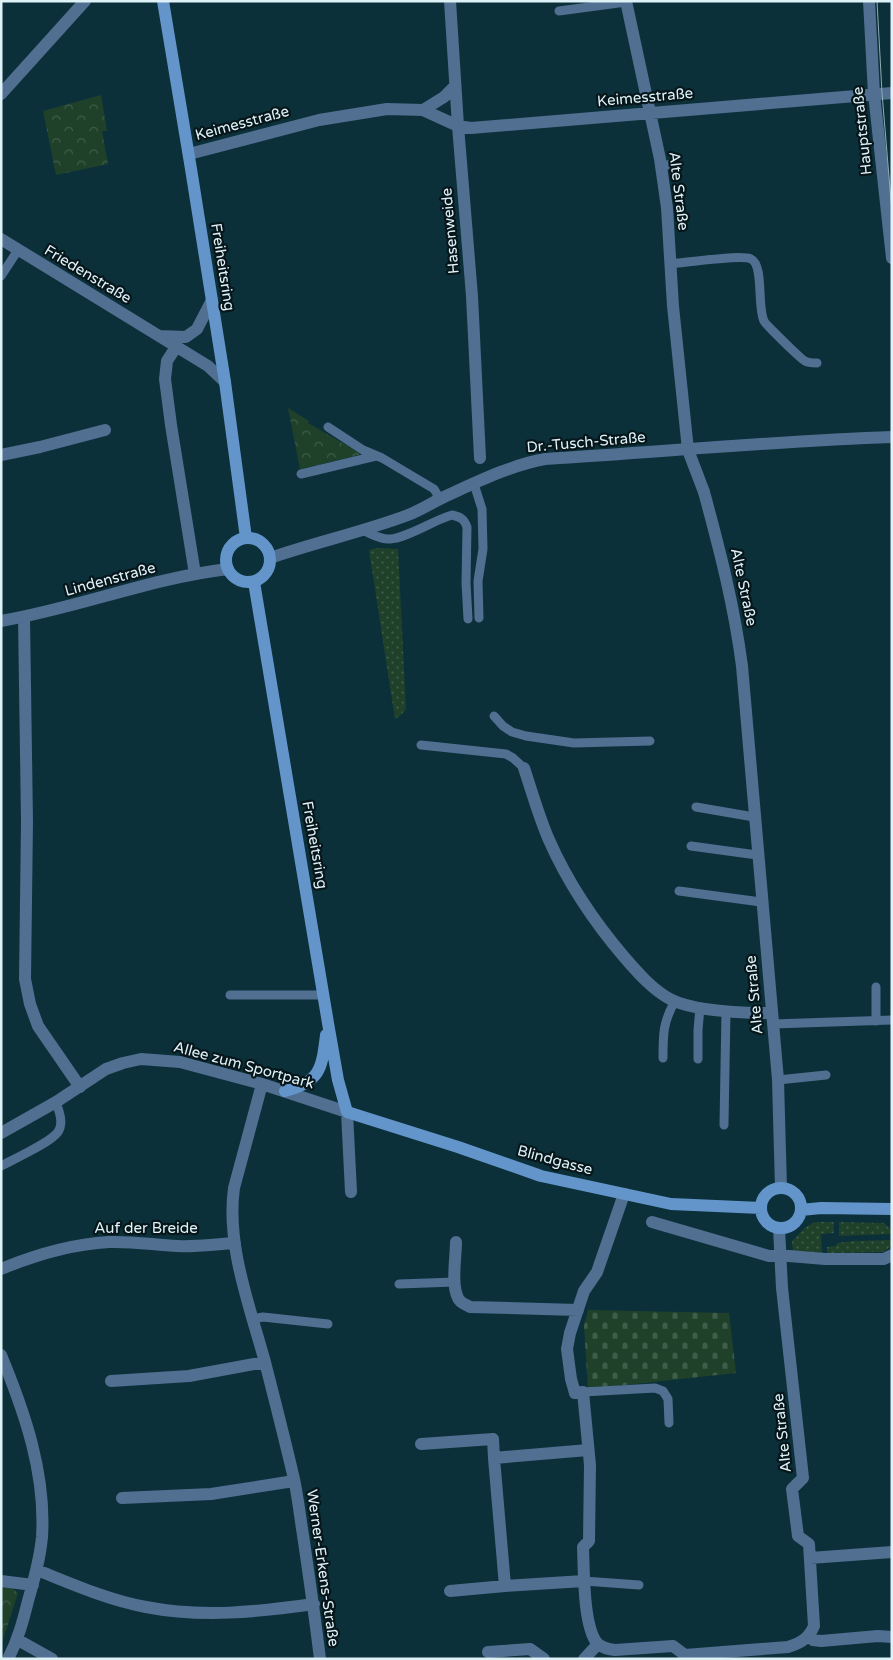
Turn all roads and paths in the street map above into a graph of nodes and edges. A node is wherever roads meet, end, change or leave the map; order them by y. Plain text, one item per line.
1 (85, 1) edge
2 (163, 1) edge
3 (450, 1) edge
4 (869, 1) edge
5 (626, 2) edge
6 (559, 11) dead end
7 (455, 86) junction
8 (892, 92) edge
9 (1, 94) edge
10 (874, 94) junction
11 (423, 110) junction
12 (650, 113) junction
13 (458, 126) junction
14 (189, 154) junction
15 (1, 239) edge
16 (18, 250) junction
17 (892, 258) edge
18 (670, 264) junction
19 (1, 276) edge
20 (212, 300) junction
21 (159, 336) junction
22 (176, 347) junction
23 (817, 363) dead end
24 (225, 382) junction
25 (328, 427) dead end
26 (105, 430) dead end
27 (892, 437) edge
28 (688, 450) junction
29 (1, 455) edge
30 (376, 456) junction
31 (480, 458) dead end
32 (301, 474) dead end
33 (474, 484) junction
34 (440, 500) junction
35 (364, 531) junction
36 (246, 538) junction
37 (270, 558) junction
38 (228, 568) junction
39 (195, 574) junction
40 (254, 582) junction
41 (24, 617) junction
42 (479, 618) dead end
43 (468, 619) dead end
44 (1, 621) edge
45 (494, 716) dead end
46 (650, 741) dead end
47 (421, 745) dead end
48 (524, 768) joint
49 (696, 807) dead end
50 (754, 817) junction
51 (691, 846) dead end
52 (757, 855) junction
53 (679, 891) dead end
54 (761, 902) junction
55 (876, 987) dead end
56 (230, 995) dead end
57 (324, 995) junction
58 (675, 1001) junction
59 (700, 1007) junction
60 (726, 1011) junction
61 (772, 1018) junction
62 (892, 1020) edge
63 (876, 1021) junction
64 (328, 1023) junction
65 (663, 1058) dead end
66 (698, 1059) dead end
67 (826, 1075) dead end
68 (778, 1080) junction
69 (262, 1084) junction
70 (80, 1087) junction
71 (285, 1091) junction
72 (56, 1102) junction
73 (347, 1112) junction
74 (724, 1125) dead end
75 (1, 1134) edge
76 (1, 1166) edge
77 (781, 1188) junction
78 (351, 1192) dead end
79 (624, 1194) junction
80 (761, 1208) junction
81 (892, 1209) edge
82 (801, 1210) junction
83 (652, 1222) dead end
84 (779, 1228) junction
85 (456, 1242) dead end
86 (235, 1243) junction
87 (892, 1255) edge
88 (780, 1256) junction
89 (1, 1269) edge
90 (455, 1282) junction
91 (398, 1284) dead end
92 (578, 1310) junction
93 (252, 1318) junction
94 (328, 1324) dead end
95 (1, 1355) edge
96 (265, 1362) junction
97 (6, 1381) edge
98 (111, 1381) dead end
99 (583, 1392) junction
100 (669, 1423) dead end
101 (422, 1444) dead end
102 (588, 1450) junction
103 (494, 1458) junction
104 (294, 1481) junction
105 (122, 1498) dead end
106 (892, 1552) edge
107 (810, 1558) junction
108 (37, 1570) junction
109 (1, 1581) edge
110 (584, 1581) junction
111 (639, 1584) dead end
112 (33, 1585) junction
113 (505, 1586) junction
114 (450, 1591) dead end
115 (314, 1604) junction
116 (809, 1636) junction
117 (892, 1637) edge
118 (18, 1640) junction
119 (598, 1644) junction
120 (488, 1652) dead end
121 (650, 1653) edge
122 (765, 1654) edge
123 (8, 1659) edge
124 (52, 1659) edge
125 (320, 1659) edge
126 (544, 1659) edge
127 (584, 1659) edge

1 - 9 street
2 - 14 main road, Freiheitsring
3 - 7 street, Hasenweide
4 - 10 street, Hauptstraße
5 - 6 lane
5 - 12 street, Alte Straße
7 - 11 street
7 - 13 street, Hasenweide
8 - 10 street, Keimesstraße
10 - 12 street, Keimesstraße
10 - 17 street, Hauptstraße
11 - 13 street, Keimesstraße
11 - 14 street, Keimesstraße
12 - 13 street, Keimesstraße
12 - 18 street, Alte Straße
13 - 31 street, Hasenweide
14 - 20 main road, Freiheitsring
15 - 16 street, Friedenstraße
16 - 19 lane
16 - 21 street, Friedenstraße
18 - 23 lane
18 - 28 street, Alte Straße
20 - 21 street
20 - 24 main road, Freiheitsring
21 - 22 street, Friedenstraße
22 - 24 street, Friedenstraße
22 - 39 street
24 - 36 main road, Freiheitsring
25 - 30 lane
26 - 29 street
27 - 28 street, Dr.-Tusch-Straße
28 - 33 street, Dr.-Tusch-Straße
28 - 50 street, Alte Straße
30 - 32 lane
30 - 34 lane
33 - 34 street, Dr.-Tusch-Straße
33 - 42 lane
34 - 35 street, Dr.-Tusch-Straße
35 - 37 street, Dr.-Tusch-Straße
35 - 43 lane
36 - 37 main road
36 - 38 main road
37 - 40 main road
38 - 39 street, Lindenstraße
38 - 40 main road
39 - 41 street, Lindenstraße
40 - 57 main road, Freiheitsring
41 - 44 street, Lindenstraße
41 - 70 street
45 - 46 lane
47 - 48 lane
48 - 58 street
49 - 50 lane
50 - 52 street, Alte Straße
51 - 52 lane
52 - 54 street, Alte Straße
53 - 54 lane
54 - 61 street, Alte Straße
55 - 63 lane
56 - 57 lane
57 - 64 main road, Freiheitsring
58 - 59 street
58 - 65 lane
59 - 60 street
59 - 66 lane
60 - 61 street
60 - 74 lane
61 - 63 lane
61 - 68 street, Alte Straße
62 - 63 lane
64 - 71 main road
64 - 73 main road, Freiheitsring
67 - 68 lane
68 - 77 street, Alte Straße
69 - 70 street, Allee zum Sportpark
69 - 71 street, Allee zum Sportpark
69 - 86 street, Werner-Erkens-Straße
70 - 72 street, Allee zum Sportpark
71 - 73 street, Allee zum Sportpark
72 - 75 street, Allee zum Sportpark
72 - 76 lane
73 - 78 street
73 - 79 main road, Blindgasse
77 - 80 main road
77 - 82 main road
79 - 80 main road, Blindgasse
79 - 92 street
80 - 84 main road
81 - 82 main road
82 - 84 main road
83 - 88 street
84 - 88 street, Alte Straße
85 - 90 street
86 - 89 street, Auf der Breide
86 - 93 street, Werner-Erkens-Straße
87 - 88 street
88 - 107 street, Alte Straße
90 - 91 lane
90 - 92 street
92 - 99 street
93 - 94 lane
93 - 96 street, Werner-Erkens-Straße
95 - 97 street
96 - 98 street
96 - 104 street, Werner-Erkens-Straße
97 - 108 street
99 - 100 lane
99 - 102 street
101 - 103 street
102 - 103 street
102 - 110 street
103 - 113 street
104 - 105 street, Werner-Erkens-Straße
104 - 115 street, Werner-Erkens-Straße
106 - 107 street
107 - 116 street, Alte Straße
108 - 112 street
108 - 115 street
109 - 112 street
110 - 111 lane
110 - 113 street
110 - 119 street
112 - 118 street
113 - 114 street
115 - 125 street, Werner-Erkens-Straße
116 - 117 street
116 - 122 street
118 - 123 street
118 - 124 street
119 - 121 street
119 - 127 street
120 - 126 street
121 - 122 street

